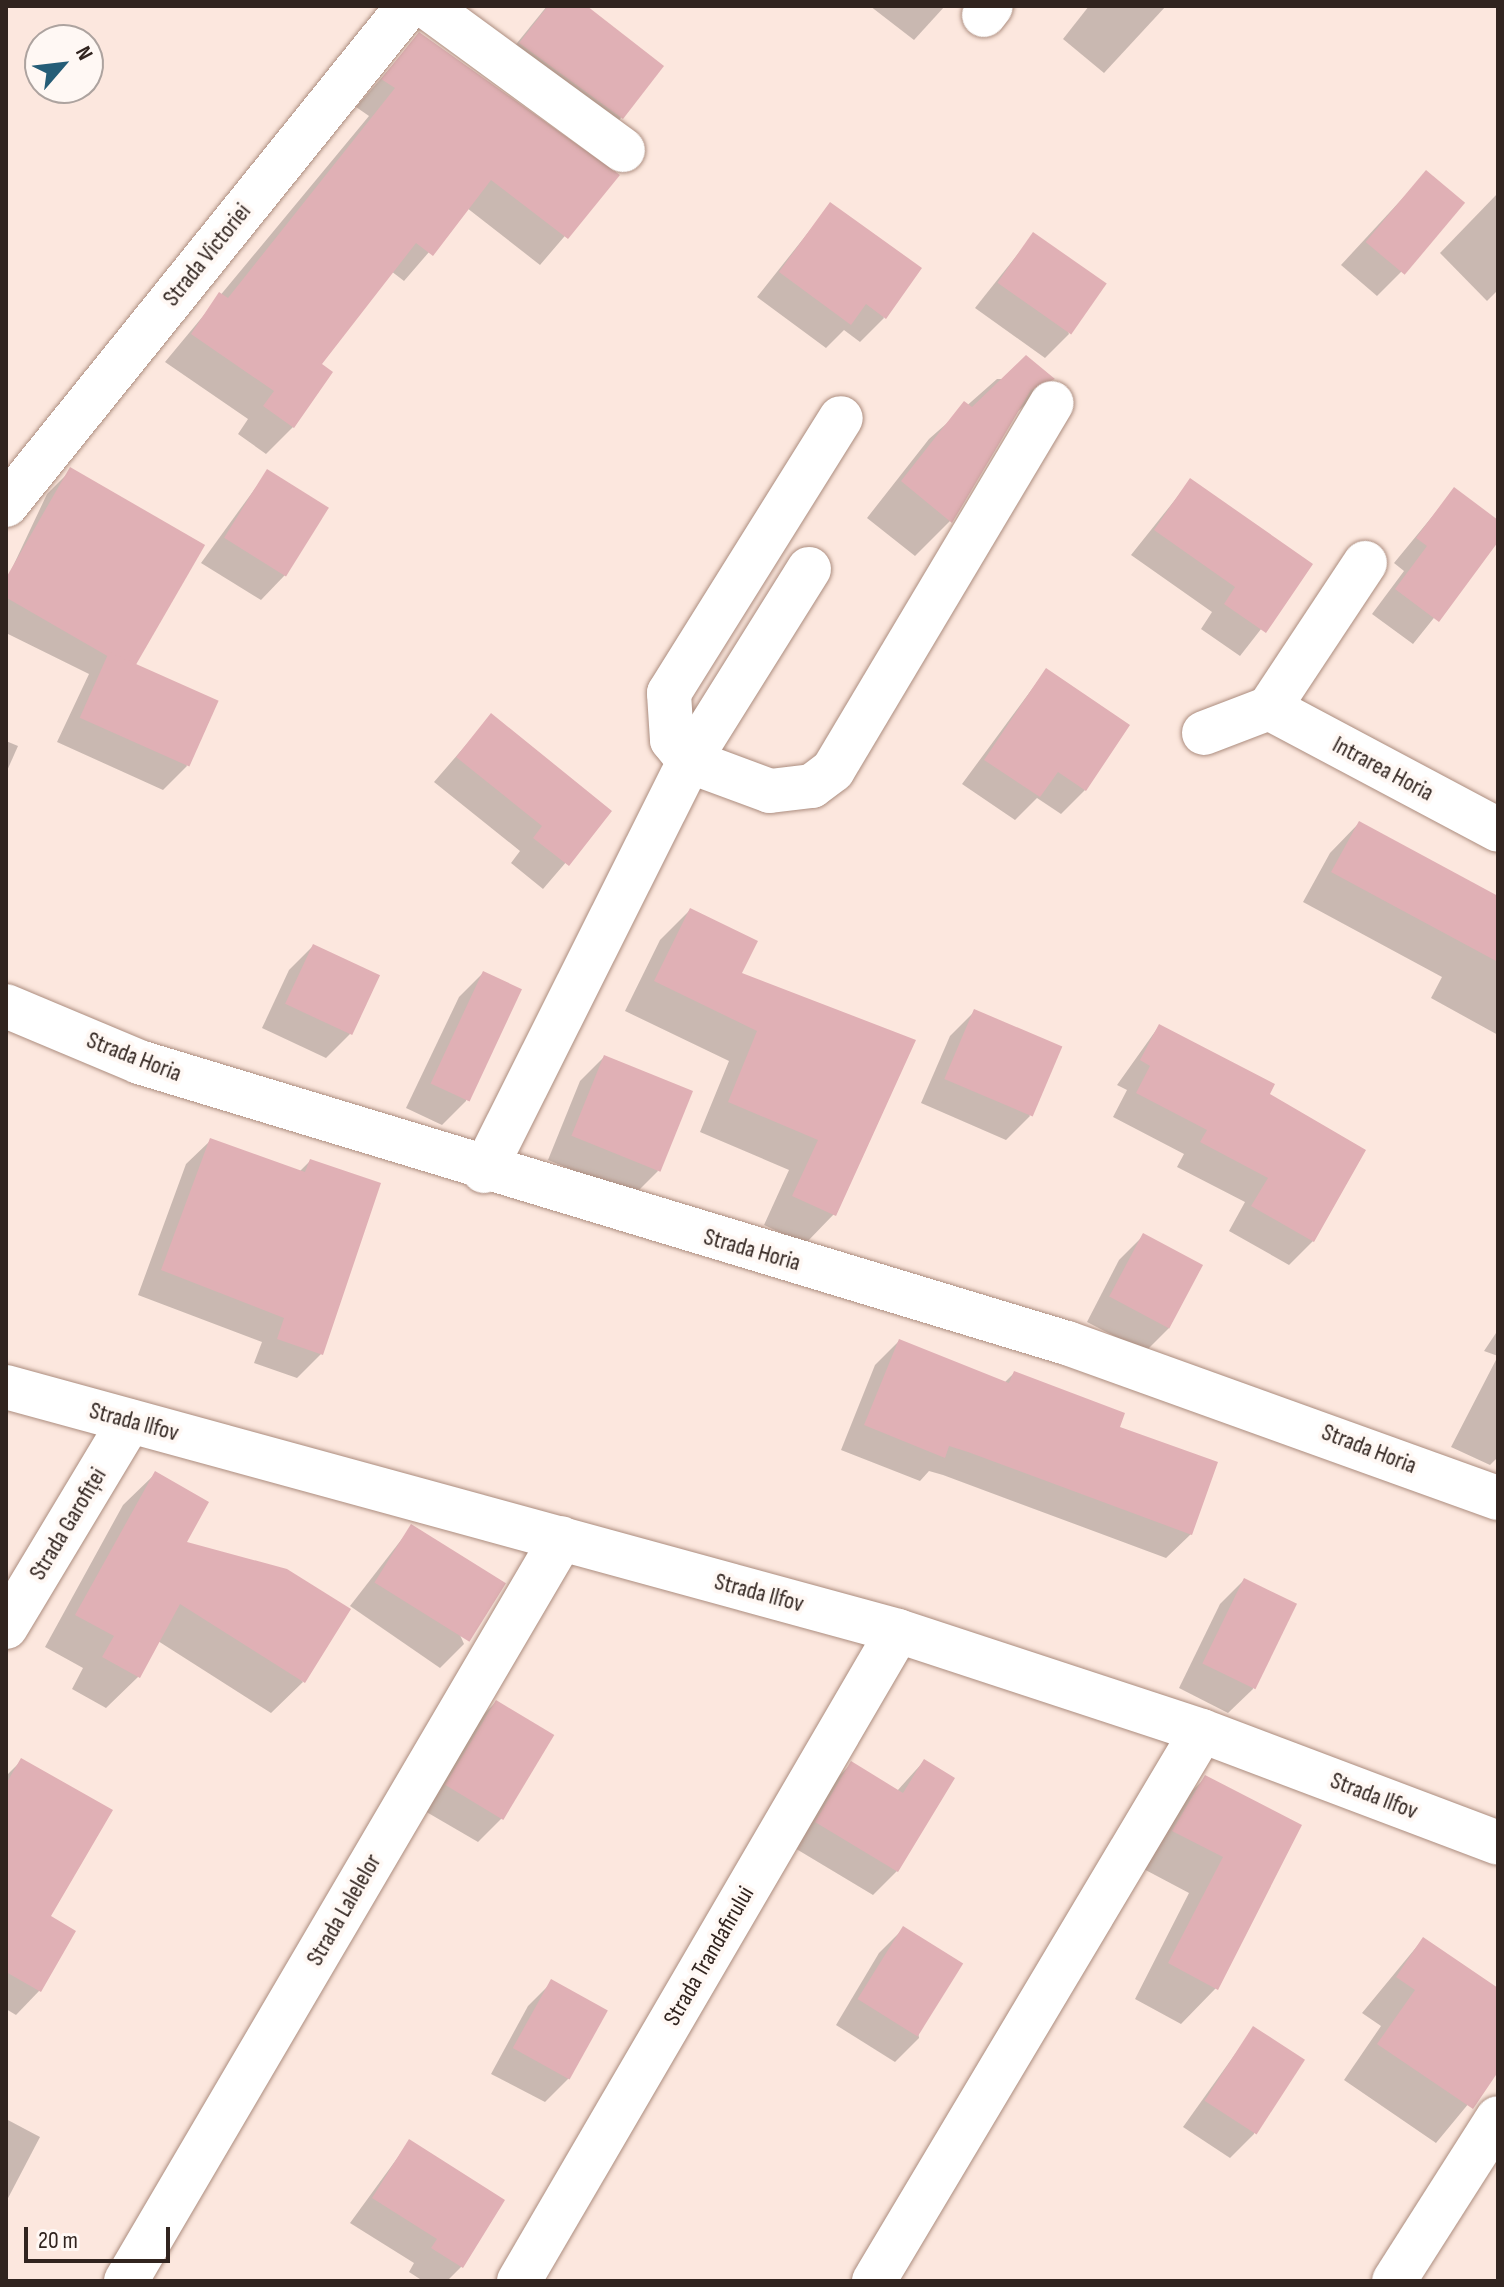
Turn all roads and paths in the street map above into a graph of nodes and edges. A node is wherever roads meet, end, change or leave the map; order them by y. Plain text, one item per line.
1 (408, 6) edge
2 (426, 6) edge
3 (623, 150) dead end
4 (1052, 403) dead end
5 (841, 418) dead end
6 (6, 505) edge
7 (1365, 563) dead end
8 (809, 569) dead end
9 (1269, 708) junction
10 (1204, 733) dead end
11 (689, 761) junction
12 (1498, 830) edge
13 (6, 1006) edge
14 (484, 1171) junction
15 (6, 1387) edge
16 (130, 1421) junction
17 (1498, 1498) edge
18 (562, 1538) junction
19 (6, 1627) edge
20 (898, 1631) junction
21 (1202, 1731) junction
22 (1498, 1843) edge
23 (1498, 2118) edge
24 (126, 2281) edge
25 (519, 2281) edge
26 (874, 2281) edge
27 (1394, 2281) edge

1 - 6 street, Strada Victoriei
2 - 3 street
4 - 11 street
5 - 11 street
7 - 9 street
8 - 11 street
9 - 10 street
9 - 12 street, Intrarea Horia
11 - 14 street
13 - 14 street, Strada Horia
14 - 17 street, Strada Horia
15 - 16 street, Strada Ilfov
16 - 18 street, Strada Ilfov
16 - 19 street, Strada Garofiței
18 - 20 street, Strada Ilfov
18 - 24 street, Strada Lalelelor
20 - 21 street, Strada Ilfov
20 - 25 street, Strada Trandafirului
21 - 22 street, Strada Ilfov
21 - 26 street
23 - 27 street

